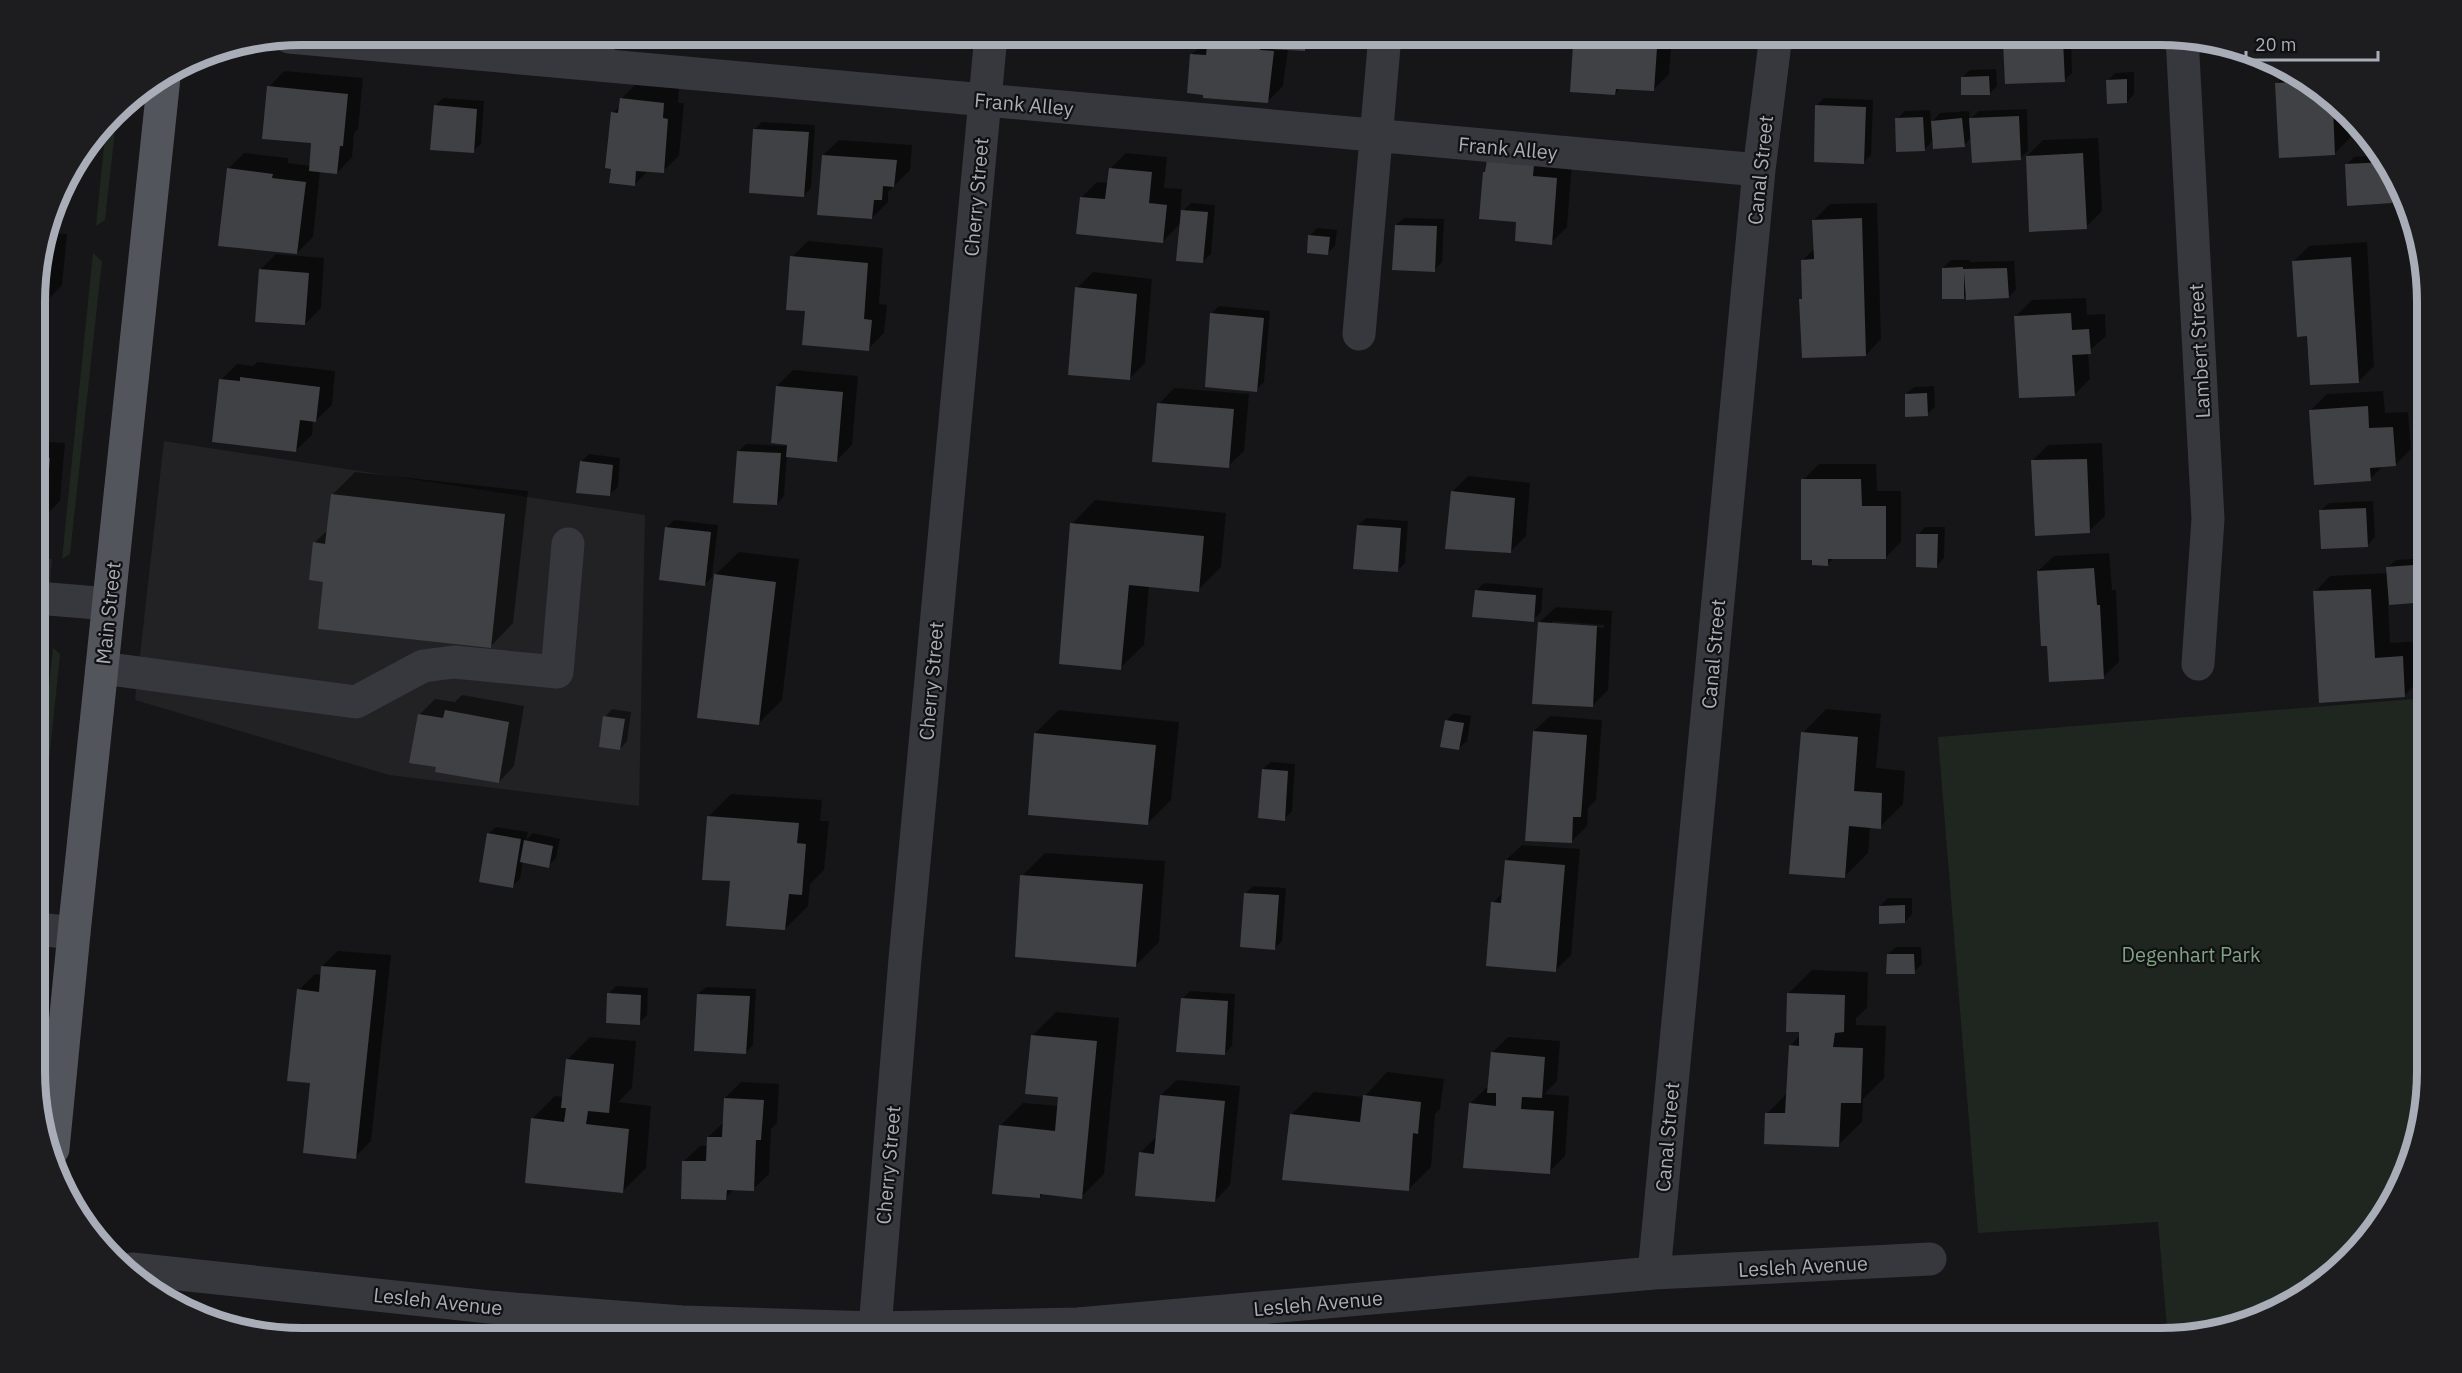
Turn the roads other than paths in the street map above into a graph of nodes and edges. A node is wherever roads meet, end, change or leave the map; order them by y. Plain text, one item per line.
1 (479, 45) edge
2 (990, 45) edge
3 (1384, 45) edge
4 (1775, 45) edge
5 (2183, 46) edge
6 (598, 50) edge
7 (163, 85) edge
8 (985, 100) junction
9 (1378, 136) junction
10 (1759, 170) junction
11 (1359, 334) dead end
12 (568, 544) dead end
13 (45, 598) edge
14 (109, 604) junction
15 (2198, 664) dead end
16 (102, 668) junction
17 (45, 930) edge
18 (74, 933) junction
19 (54, 1138) edge
20 (1930, 1259) dead end
21 (139, 1270) edge
22 (1654, 1273) junction
23 (875, 1328) junction

1 - 6 street, Frank Alley
2 - 8 street, Cherry Street
3 - 9 street
4 - 10 street, Canal Street
5 - 15 street, Lambert Street
6 - 8 street, Frank Alley
7 - 14 main road, Main Street
8 - 9 street, Frank Alley
8 - 23 street, Cherry Street
9 - 10 street, Frank Alley
9 - 11 street
10 - 22 street, Canal Street
12 - 16 street
13 - 14 street
14 - 16 main road, Main Street
16 - 18 main road, Main Street
17 - 18 street
18 - 19 main road, Main Street
20 - 22 street, Lesleh Avenue
21 - 23 street, Lesleh Avenue
22 - 23 street, Lesleh Avenue

